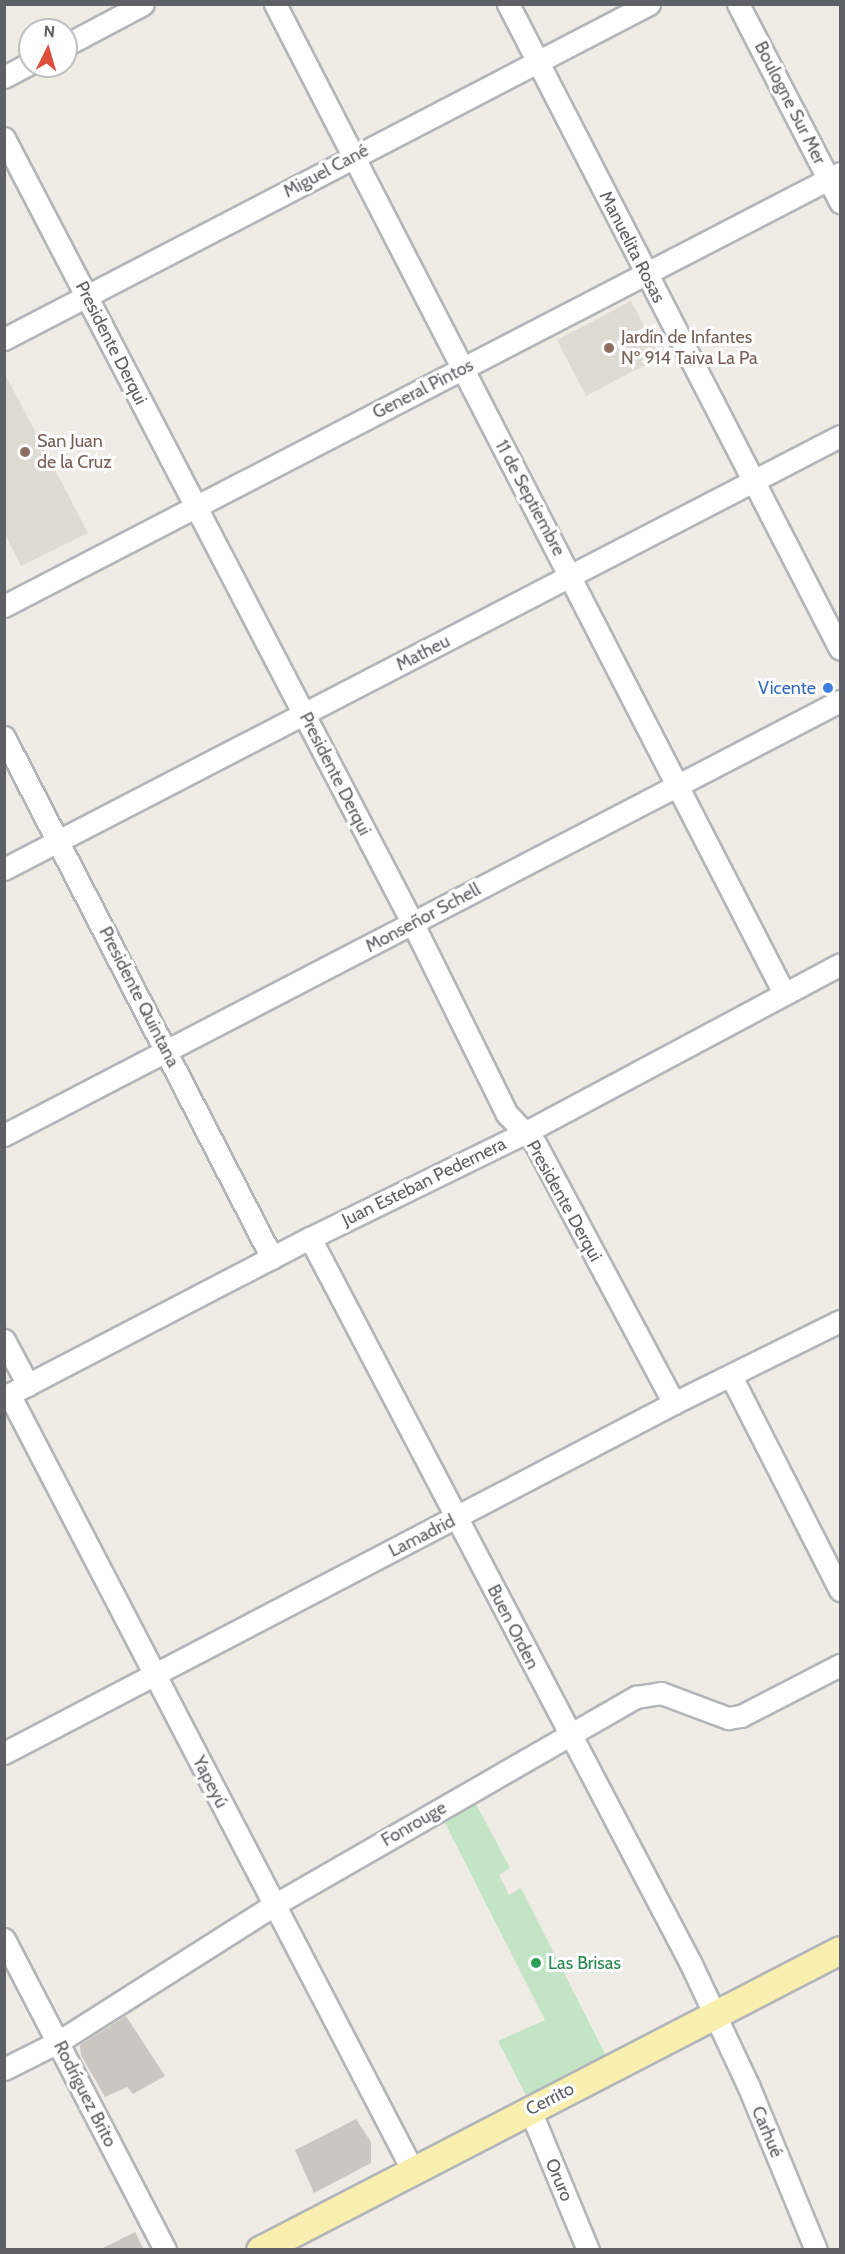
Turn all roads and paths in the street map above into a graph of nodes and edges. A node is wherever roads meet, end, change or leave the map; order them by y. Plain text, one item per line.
1 (143, 4) edge
2 (274, 4) edge
3 (508, 4) edge
4 (649, 4) edge
5 (738, 4) edge
6 (78, 39) edge
7 (537, 61) junction
8 (18, 69) edge
9 (4, 77) edge
10 (4, 138) edge
11 (352, 157) junction
12 (835, 176) edge
13 (840, 202) edge
14 (646, 274) junction
15 (87, 296) junction
16 (4, 339) edge
17 (463, 369) junction
18 (840, 436) edge
19 (752, 481) junction
20 (196, 507) junction
21 (571, 576) junction
22 (4, 606) edge
23 (840, 649) edge
24 (840, 701) edge
25 (304, 714) junction
26 (4, 737) edge
27 (679, 783) junction
28 (59, 840) junction
29 (4, 869) edge
30 (413, 924) junction
31 (840, 964) edge
32 (784, 993) junction
33 (166, 1050) junction
34 (526, 1132) junction
35 (4, 1135) edge
36 (310, 1238) junction
37 (272, 1258) junction
38 (840, 1321) edge
39 (4, 1340) edge
40 (732, 1378) junction
41 (28, 1385) junction
42 (7, 1396) edge
43 (674, 1403) junction
44 (458, 1518) junction
45 (840, 1590) edge
46 (840, 1665) edge
47 (154, 1673) junction
48 (569, 1735) junction
49 (4, 1753) edge
50 (274, 1905) junction
51 (4, 1939) edge
52 (840, 1950) edge
53 (716, 2015) junction
54 (58, 2042) junction
55 (4, 2069) edge
56 (530, 2110) junction
57 (412, 2169) junction
58 (165, 2250) edge
59 (261, 2250) edge
60 (588, 2250) edge
61 (816, 2250) edge

1 - 6 street
2 - 11 street, 11 de Septiembre
3 - 7 street, Manuelita Rosas
4 - 7 street, Miguel Cané
5 - 12 street, Boulogne Sur Mer
7 - 11 street, Miguel Cané
7 - 14 street, Manuelita Rosas
8 - 9 street
10 - 15 street, Presidente Derqui
11 - 15 street, Miguel Cané
11 - 17 street, 11 de Septiembre
12 - 13 street, Boulogne Sur Mer
12 - 14 street, General Pintos
14 - 17 street, General Pintos
14 - 19 street, Manuelita Rosas
15 - 16 street, Miguel Cané
15 - 20 street, Presidente Derqui
17 - 20 street, General Pintos
17 - 21 street, 11 de Septiembre
18 - 19 street, Matheu
19 - 21 street, Matheu
19 - 23 street, Manuelita Rosas
20 - 22 street, General Pintos
20 - 25 street, Presidente Derqui
21 - 25 street, Matheu
21 - 27 street, 11 de Septiembre
24 - 27 street, Monseñor Schell
25 - 28 street, Matheu
25 - 30 street, Presidente Derqui
26 - 28 street, Presidente Quintana
27 - 30 street, Monseñor Schell
27 - 32 street, 11 de Septiembre
28 - 29 street, Matheu
28 - 33 street, Presidente Quintana
30 - 33 street, Monseñor Schell
30 - 34 street, Presidente Derqui
31 - 32 street, Juan Esteban Pedernera
32 - 34 street, Juan Esteban Pedernera
33 - 35 street, Monseñor Schell
33 - 37 street, Presidente Quintana
34 - 36 street, Juan Esteban Pedernera
34 - 43 street, Presidente Derqui
36 - 37 street, Juan Esteban Pedernera
36 - 44 street, Buen Orden
37 - 41 street, Juan Esteban Pedernera
38 - 40 street, Lamadrid
39 - 41 street
40 - 43 street, Lamadrid
40 - 45 street
41 - 42 street, Juan Esteban Pedernera
42 - 47 street, Yapeyú
43 - 44 street, Lamadrid
44 - 47 street, Lamadrid
44 - 48 street, Buen Orden
46 - 48 street, Fonrouge
47 - 49 street, Lamadrid
47 - 50 street, Yapeyú
48 - 50 street, Fonrouge
48 - 53 street, Buen Orden
50 - 54 street, Fonrouge
50 - 57 street, Yapeyú
51 - 54 street, Rodríguez Brito
52 - 53 main road, Cerrito
53 - 56 main road, Cerrito
53 - 61 street, Carhué
54 - 55 street, Fonrouge
54 - 58 street, Rodríguez Brito
56 - 57 main road, Cerrito
56 - 60 street, Oruro
57 - 59 main road, Cerrito

